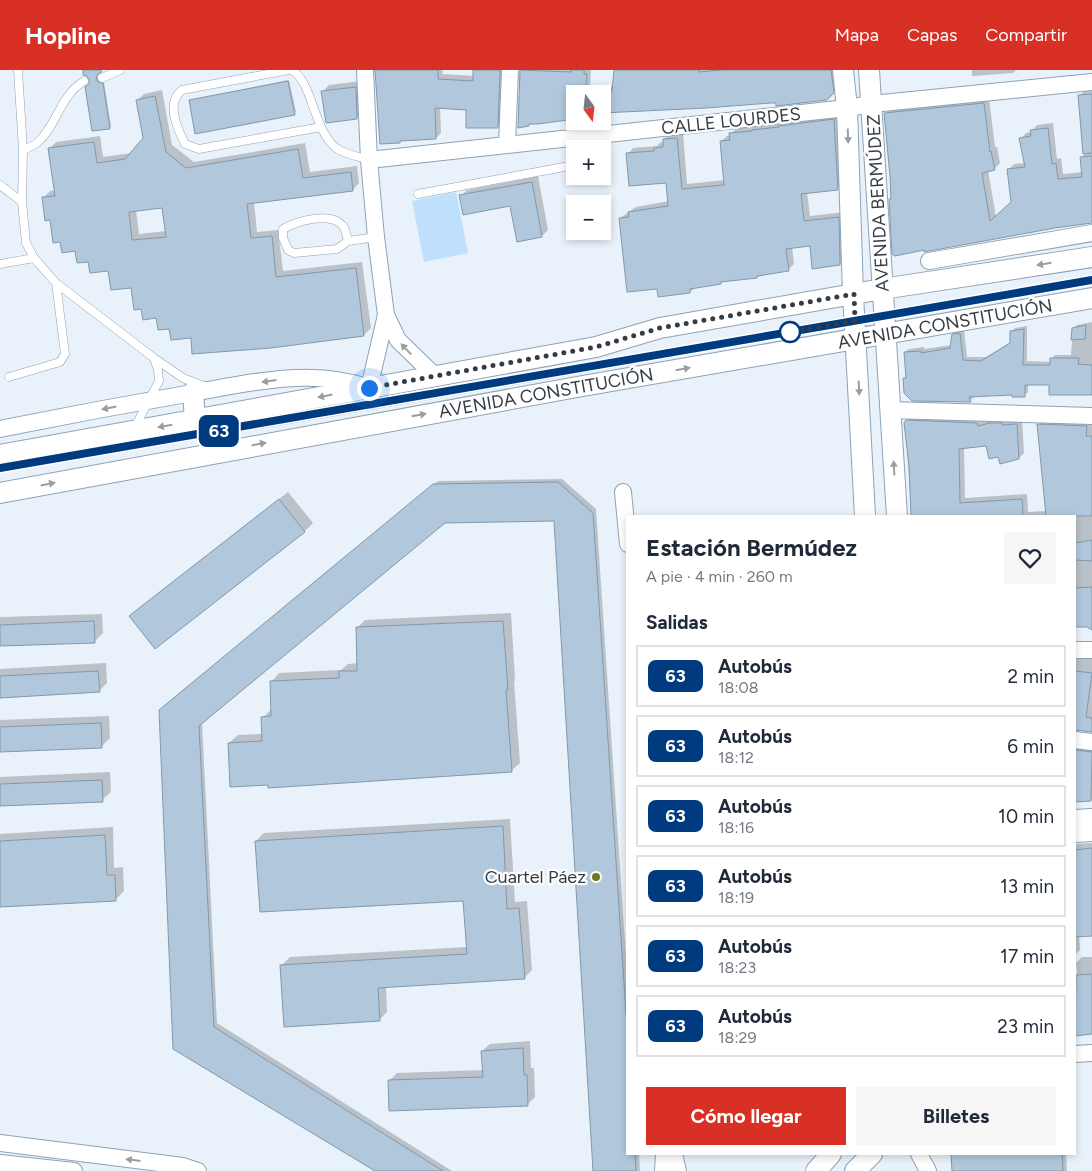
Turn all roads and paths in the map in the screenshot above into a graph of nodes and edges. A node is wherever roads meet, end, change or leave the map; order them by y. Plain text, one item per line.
1 (18, 70) edge
2 (120, 70) edge
3 (290, 70) edge
4 (365, 70) edge
5 (510, 70) edge
6 (843, 70) edge
7 (869, 70) edge
8 (102, 78) dead end
9 (84, 81) dead end
10 (1092, 82) edge
11 (872, 104) junction
12 (848, 108) junction
13 (321, 127) junction
14 (606, 134) junction
15 (602, 140) edge
16 (507, 145) junction
17 (23, 150) junction
18 (369, 160) junction
19 (566, 167) edge
20 (0, 185) edge
21 (418, 194) dead end
22 (22, 202) junction
23 (1092, 233) edge
24 (376, 237) junction
25 (348, 241) junction
26 (1092, 257) edge
27 (34, 258) junction
28 (929, 261) dead end
29 (0, 264) edge
30 (1092, 280) edge
31 (56, 284) junction
32 (882, 289) junction
33 (854, 294) junction
34 (1092, 298) edge
35 (386, 315) junction
36 (885, 324) junction
37 (856, 330) junction
38 (154, 358) junction
39 (435, 376) junction
40 (9, 377) dead end
41 (369, 388) junction
42 (202, 391) junction
43 (150, 400) junction
44 (890, 410) junction
45 (1092, 416) edge
46 (195, 420) junction
47 (0, 429) edge
48 (133, 431) junction
49 (0, 455) edge
50 (0, 468) edge
51 (0, 492) edge
52 (623, 492) dead end
53 (865, 515) edge
54 (896, 515) edge
55 (626, 523) edge
56 (1076, 650) edge
57 (1092, 650) edge
58 (1076, 740) edge
59 (1092, 742) edge
60 (1092, 817) edge
61 (1076, 818) edge
62 (1092, 833) edge
63 (1076, 834) edge
64 (1092, 1053) edge
65 (1076, 1054) edge
66 (0, 1143) edge
67 (664, 1155) edge
68 (674, 1155) edge
69 (830, 1155) edge
70 (873, 1155) edge
71 (920, 1155) edge
72 (931, 1155) edge
73 (0, 1163) edge
74 (74, 1171) edge
75 (198, 1171) edge
76 (663, 1171) edge
77 (678, 1171) edge
78 (816, 1171) edge
79 (855, 1171) edge
80 (929, 1171) edge

1 - 17 lane
2 - 8 lane
3 - 13 lane
3 - 13 lane
4 - 18 street
5 - 16 street
6 - 12 street, AVENIDA BERMÚDEZ
7 - 11 street, AVENIDA BERMÚDEZ
9 - 17 lane
10 - 11 street, CALLE LOURDES
11 - 12 street, CALLE LOURDES
11 - 32 street, AVENIDA BERMÚDEZ
12 - 14 street, CALLE LOURDES
12 -> 33 street, AVENIDA BERMÚDEZ
13 - 18 lane
14 - 15 lane
14 - 16 street, CALLE LOURDES
16 - 18 street, CALLE LOURDES
17 - 22 lane
18 - 24 street
19 - 21 lane
20 - 22 lane
22 - 27 lane
23 - 28 street
24 - 25 lane
24 - 35 street
25 - 25 lane
26 -> 32 street, AVENIDA CONSTITUCIÓN
27 - 29 lane
27 - 31 lane
30 - 36 lane
31 - 38 lane
31 - 40 lane
32 - 33 street, AVENIDA CONSTITUCIÓN
32 - 36 street, AVENIDA BERMÚDEZ
33 - 37 street, AVENIDA BERMÚDEZ
33 - 39 street, AVENIDA CONSTITUCIÓN
34 - 36 street, AVENIDA CONSTITUCIÓN
39 -> 35 street
35 - 41 street
36 - 37 street, AVENIDA CONSTITUCIÓN
36 - 44 street, AVENIDA BERMÚDEZ
37 - 50 lane
51 -> 37 street, AVENIDA CONSTITUCIÓN
37 -> 53 street, AVENIDA BERMÚDEZ
38 - 42 lane
38 - 43 lane
39 - 41 street, AVENIDA CONSTITUCIÓN
41 -> 42 street
41 -> 46 street, AVENIDA CONSTITUCIÓN
42 - 43 street
42 - 46 street
43 -> 47 street
43 - 48 lane
44 - 45 street
54 -> 44 street, AVENIDA BERMÚDEZ
46 -> 48 street, AVENIDA CONSTITUCIÓN
48 - 49 street, AVENIDA CONSTITUCIÓN
52 - 55 street
56 - 57 street
58 - 59 street
60 - 61 street
62 - 63 street
64 - 65 street
75 -> 66 street
67 - 76 street
68 - 77 street
69 - 78 street
70 - 79 street
71 - 80 street
72 - 80 street
73 - 74 street

